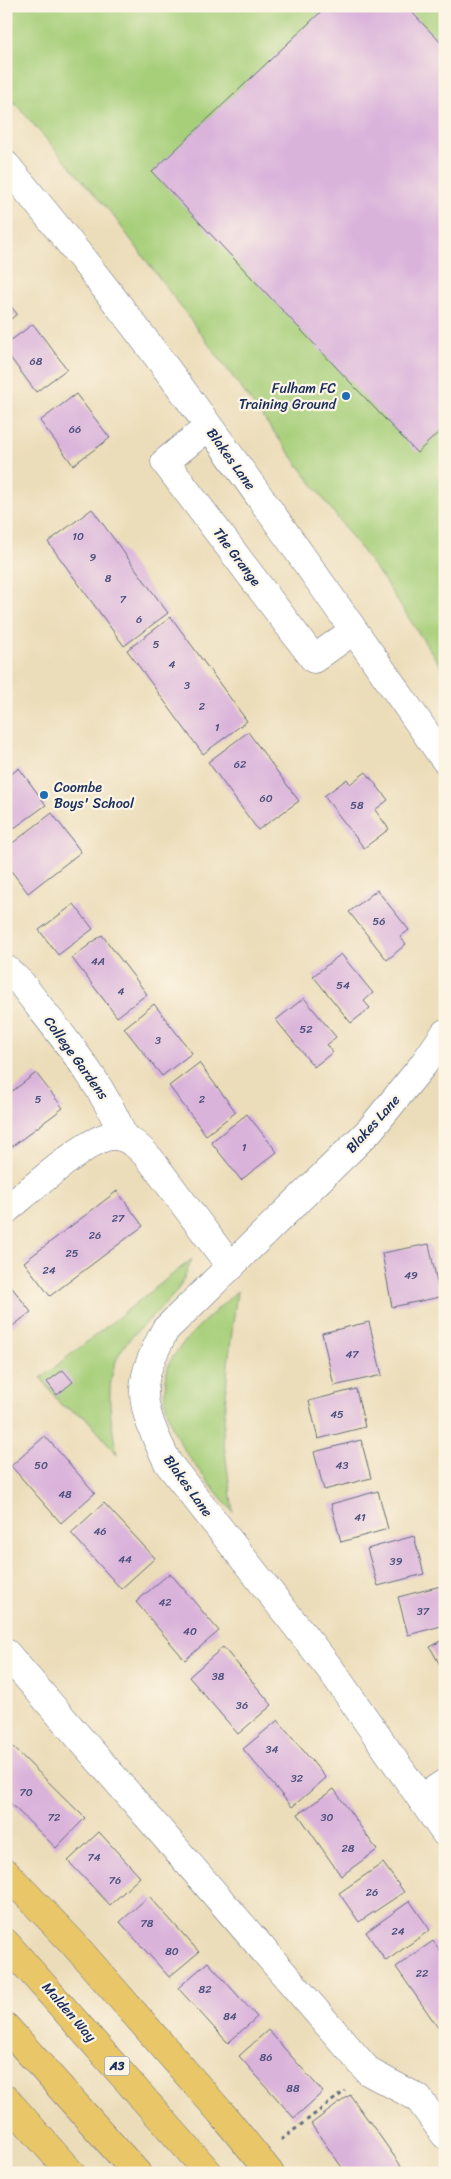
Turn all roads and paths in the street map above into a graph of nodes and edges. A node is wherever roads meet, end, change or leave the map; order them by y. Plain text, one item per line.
1 (6, 165) edge
2 (208, 427) junction
3 (353, 631) junction
4 (445, 760) edge
5 (14, 976) edge
6 (445, 1033) edge
7 (124, 1138) junction
8 (6, 1210) edge
9 (231, 1267) junction
10 (6, 1653) edge
11 (445, 1783) edge
12 (422, 1798) junction
13 (445, 1833) edge
14 (6, 1873) edge
15 (6, 1943) edge
16 (6, 2027) edge
17 (369, 2072) junction
18 (6, 2099) edge
19 (445, 2135) edge
20 (280, 2141) dead end
21 (71, 2173) edge
22 (137, 2173) edge
23 (208, 2173) edge
24 (270, 2173) edge

1 - 2 street, Blakes Lane
2 - 3 street, Blakes Lane
2 - 3 street, The Grange
3 - 4 street, Blakes Lane
5 - 7 street, College Gardens
6 - 9 street, Blakes Lane
7 - 8 street
7 - 9 street
9 - 12 street, Blakes Lane
10 - 17 street
11 - 12 street
12 - 13 street, Blakes Lane
14 - 24 highway
15 - 23 highway, Malden Way / A3
16 - 22 highway
17 - 19 street
17 - 20 path
18 - 21 highway

